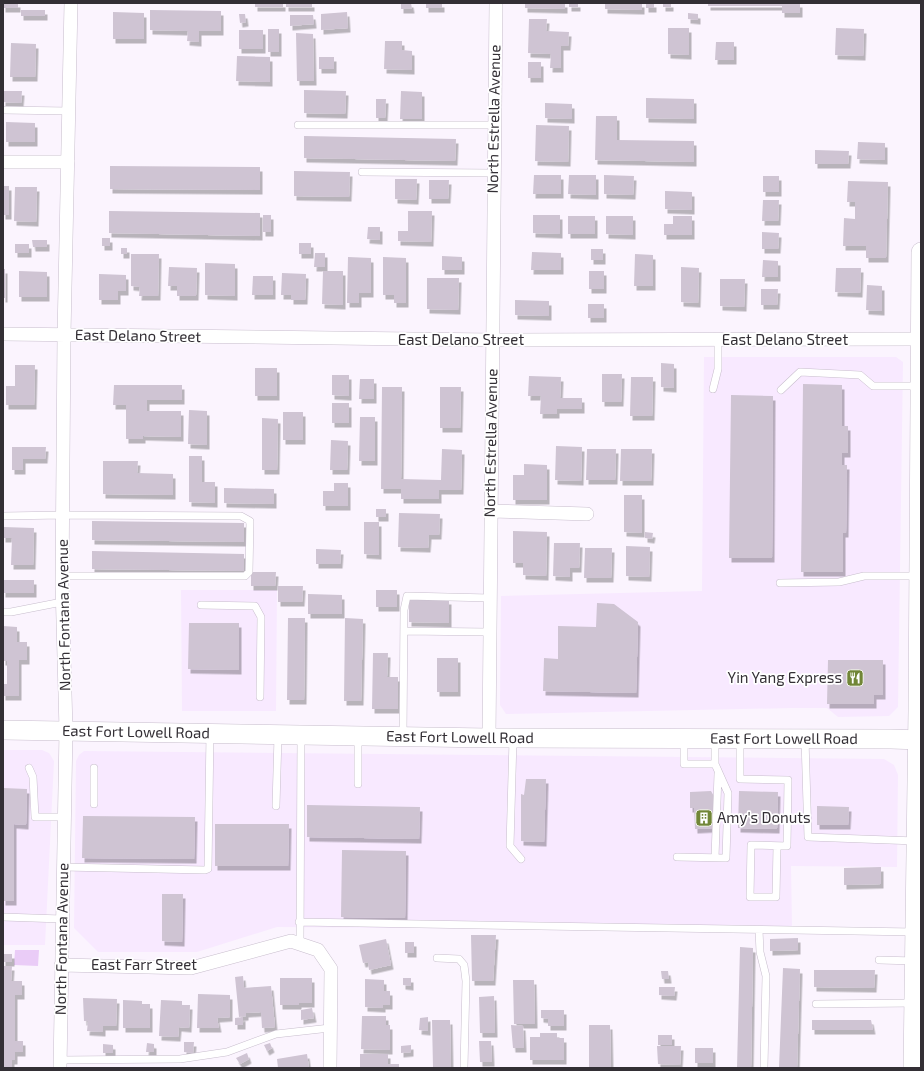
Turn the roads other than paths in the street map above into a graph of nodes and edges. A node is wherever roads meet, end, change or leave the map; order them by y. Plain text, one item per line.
1 (71, 3) edge
2 (496, 3) edge
3 (3, 110) edge
4 (69, 111) junction
5 (298, 125) dead end
6 (494, 125) junction
7 (3, 162) edge
8 (68, 162) junction
9 (362, 172) dead end
10 (494, 173) junction
11 (921, 252) edge
12 (3, 334) edge
13 (64, 335) junction
14 (492, 340) junction
15 (718, 340) junction
16 (920, 340) edge
17 (920, 386) junction
18 (713, 389) dead end
19 (781, 390) dead end
20 (920, 445) edge
21 (490, 511) junction
22 (587, 514) dead end
23 (63, 515) junction
24 (3, 516) edge
25 (920, 556) edge
26 (62, 576) junction
27 (780, 583) dead end
28 (920, 584) edge
29 (490, 598) junction
30 (62, 602) junction
31 (201, 605) dead end
32 (3, 612) edge
33 (404, 632) junction
34 (489, 632) junction
35 (260, 697) dead end
36 (3, 730) edge
37 (66, 730) junction
38 (210, 733) junction
39 (278, 734) junction
40 (301, 735) junction
41 (358, 736) junction
42 (403, 737) junction
43 (489, 738) junction
44 (513, 738) junction
45 (684, 738) junction
46 (715, 739) junction
47 (740, 739) junction
48 (805, 739) junction
49 (919, 740) edge
50 (716, 767) junction
51 (29, 768) dead end
52 (94, 768) dead end
53 (358, 784) dead end
54 (94, 804) dead end
55 (276, 806) dead end
56 (919, 812) edge
57 (64, 817) junction
58 (917, 841) junction
59 (777, 846) junction
60 (677, 857) dead end
61 (715, 858) junction
62 (521, 860) dead end
63 (63, 867) junction
64 (919, 869) edge
65 (3, 917) edge
66 (62, 918) junction
67 (300, 922) junction
68 (759, 930) junction
69 (918, 932) edge
70 (300, 944) junction
71 (437, 958) dead end
72 (879, 960) dead end
73 (915, 960) junction
74 (62, 965) junction
75 (914, 1003) junction
76 (816, 1004) dead end
77 (330, 1028) junction
78 (60, 1064) edge
79 (330, 1068) edge
80 (464, 1068) edge
81 (764, 1068) edge
82 (913, 1068) edge

1 - 4 street, North Fontana Avenue
2 - 6 street, North Estrella Avenue
3 - 4 lane
4 - 8 street, North Fontana Avenue
5 - 6 lane
6 - 10 street, North Estrella Avenue
7 - 8 street
8 - 13 street, North Fontana Avenue
9 - 10 lane
10 - 14 street, North Estrella Avenue
11 - 16 main road
12 - 13 street, East Delano Street
13 - 14 street, East Delano Street
13 - 23 street, North Fontana Avenue
14 - 15 street, East Delano Street
14 - 21 street, North Estrella Avenue
15 - 16 street, East Delano Street
15 - 18 lane
16 - 17 main road
17 - 19 lane
17 - 20 main road
20 - 25 main road
21 - 22 street
21 - 29 street, North Estrella Avenue
23 - 24 lane
23 - 26 street, North Fontana Avenue
23 - 26 lane
25 - 28 main road
26 - 30 street, North Fontana Avenue
27 - 28 lane
28 - 49 main road
29 - 33 lane
29 - 34 street, North Estrella Avenue
30 - 32 lane
30 - 37 street, North Fontana Avenue
31 - 35 lane
33 - 34 lane
33 - 42 lane
34 - 43 street, North Estrella Avenue
36 - 37 main road, East Fort Lowell Road
37 - 38 main road, East Fort Lowell Road
37 - 57 street, North Fontana Avenue
38 - 39 main road, East Fort Lowell Road
38 - 63 lane
39 - 40 main road, East Fort Lowell Road
39 - 55 lane
40 - 41 main road, East Fort Lowell Road
40 - 67 lane
41 - 42 main road, East Fort Lowell Road
41 - 53 lane
42 - 43 main road, East Fort Lowell Road
43 - 44 main road, East Fort Lowell Road
44 - 45 main road, East Fort Lowell Road
44 - 62 lane
45 - 46 main road, East Fort Lowell Road
45 - 50 lane
46 - 47 main road, East Fort Lowell Road
46 - 50 lane
47 - 48 main road, East Fort Lowell Road
47 - 59 lane
48 - 49 main road, East Fort Lowell Road
48 - 58 lane
49 - 56 main road
50 - 61 lane
50 - 61 lane
51 - 57 lane
52 - 54 lane
56 - 58 main road
57 - 63 street, North Fontana Avenue
58 - 64 main road
59 - 59 lane
60 - 61 lane
63 - 66 street, North Fontana Avenue
64 - 69 main road
65 - 66 lane
66 - 74 street, North Fontana Avenue
67 - 68 lane
67 - 70 lane
68 - 69 lane
68 - 81 lane
69 - 73 main road
70 - 74 street, East Farr Street
70 - 77 street, East Farr Street
71 - 80 lane
72 - 73 lane
73 - 75 main road
74 - 78 street, North Fontana Avenue
75 - 76 lane
75 - 82 main road
77 - 78 lane
77 - 79 street

